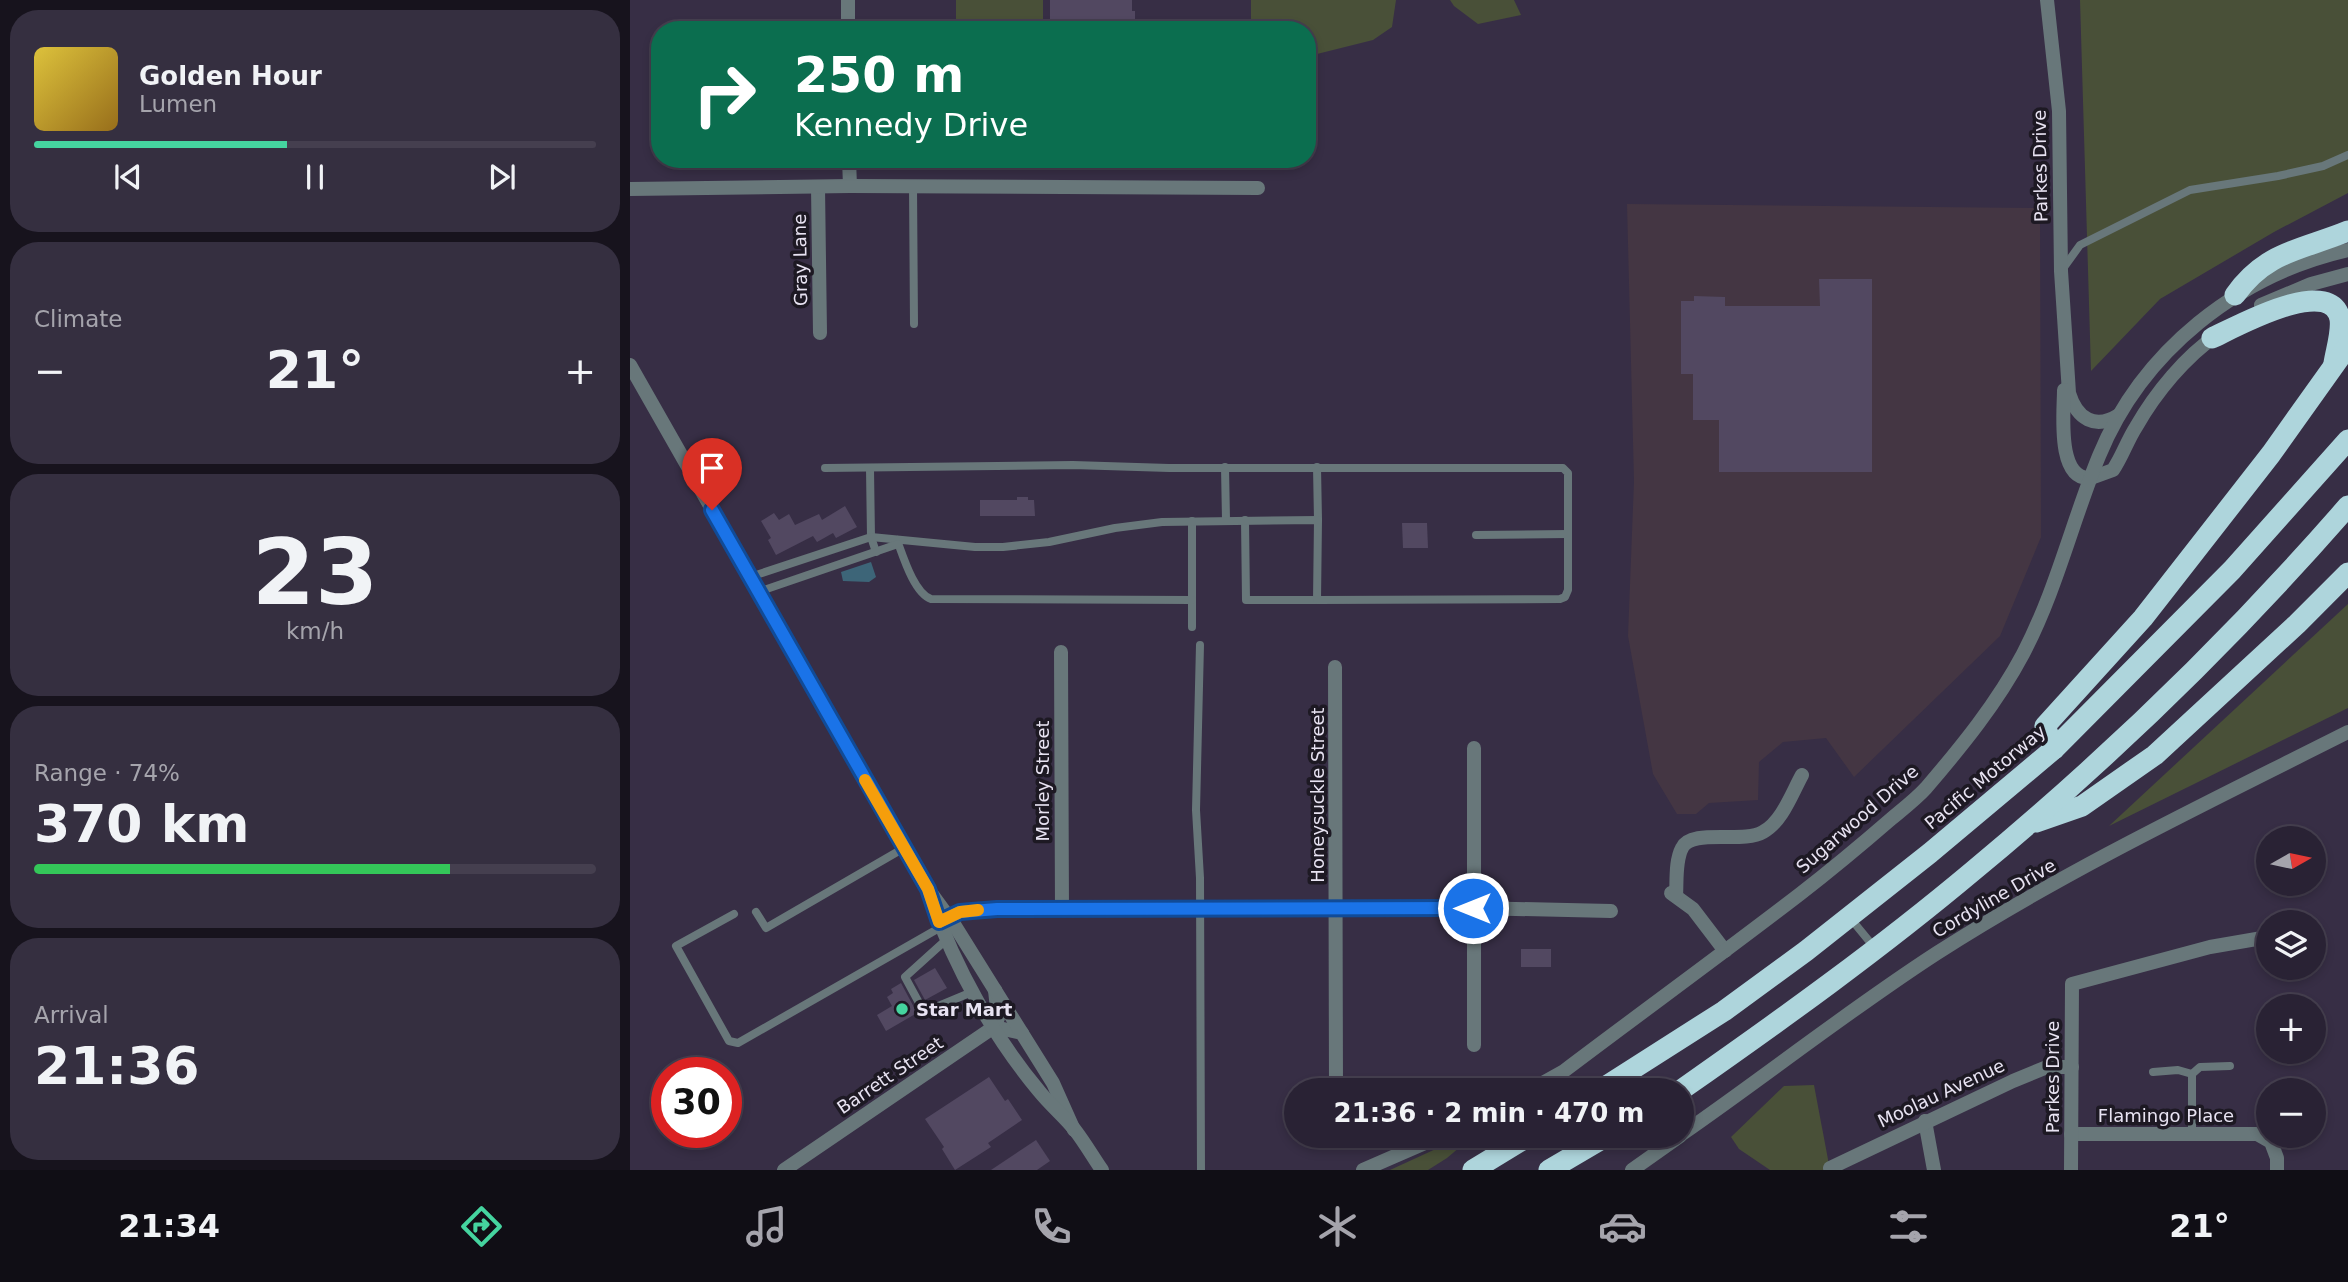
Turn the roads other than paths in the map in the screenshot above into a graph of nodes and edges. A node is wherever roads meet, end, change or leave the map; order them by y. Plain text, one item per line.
1 (848, 0) edge
2 (2047, 0) edge
3 (848, 21) edge
4 (2348, 155) edge
5 (849, 168) edge
6 (850, 186) junction
7 (913, 186) junction
8 (818, 187) junction
9 (1258, 188) dead end
10 (630, 189) edge
11 (2348, 231) edge
12 (2348, 250) edge
13 (2061, 271) junction
14 (2348, 274) edge
15 (2235, 295) junction
16 (914, 324) dead end
17 (2064, 331) junction
18 (820, 333) dead end
19 (2213, 338) junction
20 (2348, 346) edge
21 (630, 365) edge
22 (2333, 368) junction
23 (2119, 415) junction
24 (2348, 440) edge
25 (1225, 467) junction
26 (1317, 467) junction
27 (825, 468) dead end
28 (870, 468) junction
29 (2091, 478) junction
30 (2348, 506) edge
31 (1226, 520) junction
32 (1245, 520) junction
33 (1318, 520) junction
34 (1192, 521) junction
35 (1568, 534) junction
36 (1476, 535) dead end
37 (872, 537) junction
38 (897, 542) junction
39 (876, 552) junction
40 (2348, 573) edge
41 (750, 577) junction
42 (758, 592) junction
43 (1192, 600) junction
44 (1317, 600) junction
45 (1192, 627) dead end
46 (1200, 645) dead end
47 (1061, 652) dead end
48 (1335, 667) dead end
49 (2348, 732) edge
50 (1474, 748) dead end
51 (2054, 749) junction
52 (1802, 775) dead end
53 (2027, 825) junction
54 (904, 848) junction
55 (1473, 908) junction
56 (1199, 909) junction
57 (1337, 909) junction
58 (1062, 910) junction
59 (1611, 911) dead end
60 (756, 912) dead end
61 (734, 914) dead end
62 (1849, 917) junction
63 (944, 926) junction
64 (2256, 939) edge
65 (1875, 949) junction
66 (1725, 951) junction
67 (995, 989) junction
68 (972, 992) junction
69 (994, 1027) junction
70 (1022, 1033) junction
71 (1474, 1045) dead end
72 (2231, 1066) dead end
73 (2072, 1067) junction
74 (2153, 1072) dead end
75 (2192, 1074) junction
76 (1336, 1078) edge
77 (1551, 1078) edge
78 (1619, 1078) edge
79 (1694, 1081) edge
80 (1925, 1121) junction
81 (1694, 1126) edge
82 (1074, 1130) junction
83 (2071, 1134) junction
84 (2192, 1134) junction
85 (1413, 1148) edge
86 (1509, 1148) edge
87 (1587, 1148) edge
88 (1663, 1148) edge
89 (1830, 1168) dead end
90 (784, 1170) edge
91 (1102, 1170) edge
92 (1200, 1170) edge
93 (1363, 1170) edge
94 (1473, 1170) edge
95 (1549, 1170) edge
96 (1632, 1170) edge
97 (1934, 1170) edge
98 (2071, 1170) edge
99 (2277, 1170) edge

1 - 3 street
2 - 13 street, Parkes Drive
4 - 13 lane
5 - 6 street
6 - 7 street
6 - 8 street
7 - 9 street
7 - 16 lane
8 - 10 street
8 - 18 street, Gray Lane
11 - 15 highway
12 - 15 street, Sugarwood Drive
13 - 17 street, Parkes Drive
14 - 19 street
15 - 23 street, Sugarwood Drive
17 - 23 street, Parkes Drive
17 - 29 street, Parkes Drive
19 - 22 highway
19 - 29 street
20 - 22 highway
21 - 41 street
22 - 51 highway
23 - 29 street, Sugarwood Drive
24 - 51 highway, Pacific Motorway
25 - 26 lane
25 - 28 lane
25 - 31 lane
26 - 33 lane
26 - 35 lane
27 - 28 lane
28 - 37 lane
29 - 66 street, Sugarwood Drive
30 - 53 highway
31 - 32 lane
31 - 34 lane
32 - 33 lane
32 - 44 lane
33 - 44 lane
34 - 38 lane
34 - 43 lane
35 - 36 lane
35 - 44 lane
37 - 38 lane
37 - 39 lane
37 - 41 lane
38 - 39 lane
38 - 43 lane
39 - 42 lane
40 - 53 highway
41 - 42 street
42 - 54 street
43 - 45 lane
46 - 56 lane
47 - 58 street, Morley Street
48 - 57 street, Honeysuckle Street
49 - 81 street, Cordyline Drive
50 - 55 street
51 - 62 highway, Pacific Motorway
52 - 66 street
53 - 65 highway
54 - 60 lane
54 - 63 street
55 - 57 street
55 - 59 street
55 - 71 street
56 - 57 street
56 - 58 street
56 - 92 lane
57 - 76 street, Honeysuckle Street
58 - 63 street
61 - 63 lane
62 - 65 lane
62 - 78 highway, Pacific Motorway
63 - 67 street
63 - 68 street
63 - 68 lane
64 - 73 street, Parkes Drive
65 - 79 highway
66 - 77 street, Sugarwood Drive
67 - 69 street
67 - 70 street
68 - 69 street
69 - 70 street
69 - 82 street
69 - 90 street, Barrett Street
70 - 82 street
72 - 75 lane
73 - 80 street, Moolau Avenue
73 - 83 street, Parkes Drive
74 - 75 lane
75 - 84 lane
80 - 89 street, Moolau Avenue
80 - 97 street
82 - 91 street
83 - 84 street, Flamingo Place
83 - 98 street, Parkes Drive
84 - 99 street, Flamingo Place
85 - 93 street
86 - 94 highway
87 - 95 highway
88 - 96 street, Cordyline Drive

